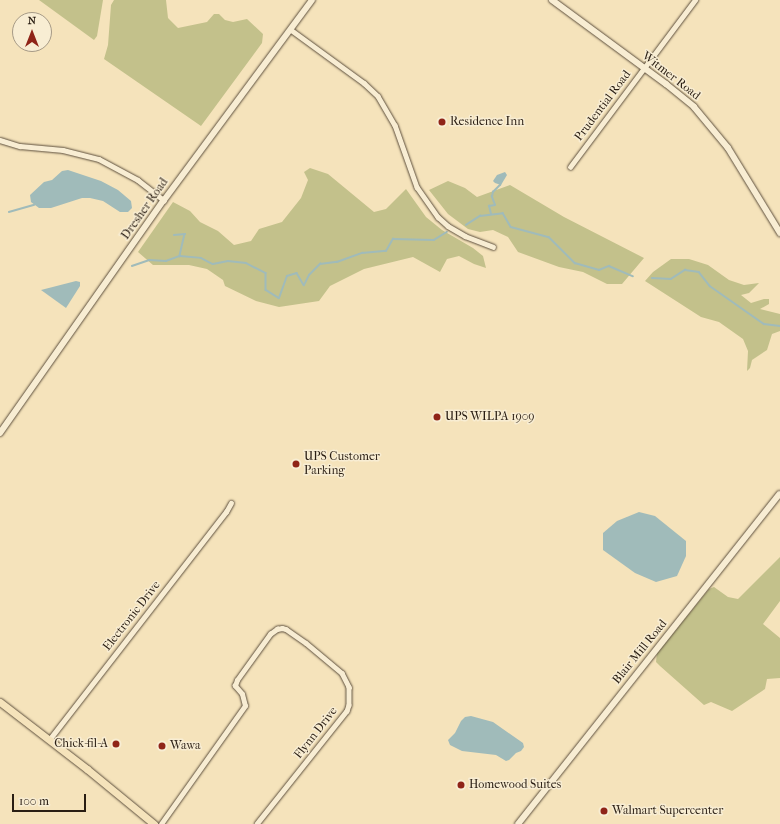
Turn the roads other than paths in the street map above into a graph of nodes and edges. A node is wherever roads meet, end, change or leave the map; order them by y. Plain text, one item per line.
1 (312, 0) edge
2 (552, 0) edge
3 (695, 0) edge
4 (290, 28) junction
5 (644, 69) junction
6 (0, 140) edge
7 (570, 167) dead end
8 (164, 200) junction
9 (780, 233) edge
10 (493, 247) dead end
11 (0, 433) edge
12 (780, 494) edge
13 (231, 503) dead end
14 (0, 702) edge
15 (49, 740) junction
16 (154, 824) edge
17 (161, 824) edge
18 (257, 824) edge
19 (518, 824) edge

1 - 4 main road, Dresher Road
2 - 5 main road, Witmer Road
3 - 5 street, Prudential Road
4 - 8 main road, Dresher Road
4 - 10 street
5 - 7 street, Prudential Road
5 - 9 main road, Witmer Road
6 - 8 street
8 - 11 main road, Dresher Road
12 - 19 main road, Blair Mill Road
13 - 15 street, Electronic Drive
14 - 15 main road
15 - 16 main road
17 - 18 street, Flynn Drive

